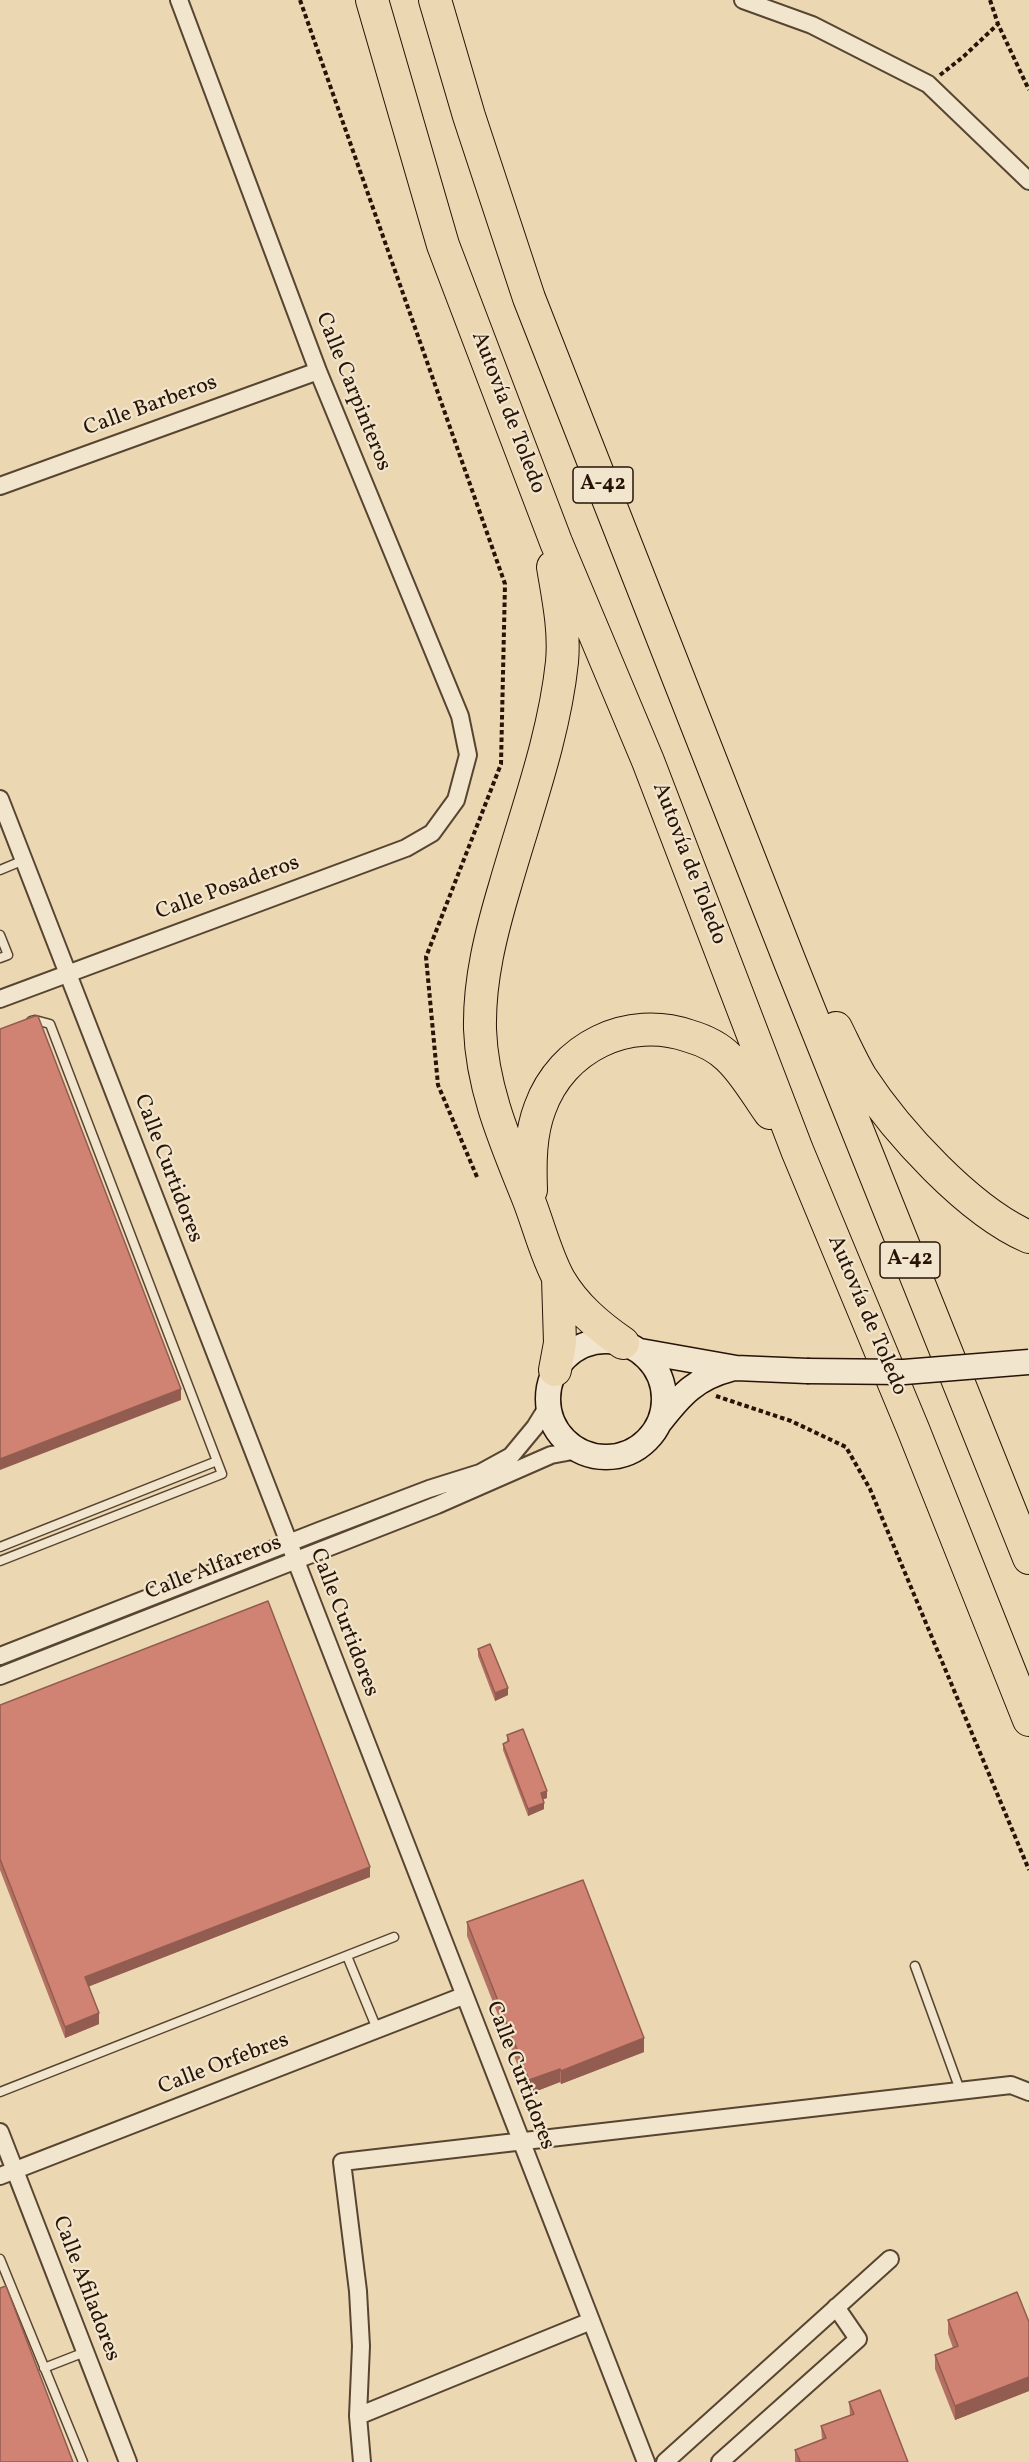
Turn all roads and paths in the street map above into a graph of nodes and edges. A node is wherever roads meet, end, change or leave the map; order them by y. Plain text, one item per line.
1 (179, 0) edge
2 (300, 0) edge
3 (372, 0) edge
4 (435, 0) edge
5 (743, 0) edge
6 (990, 0) edge
7 (998, 24) junction
8 (928, 84) junction
9 (1029, 90) edge
10 (1029, 181) edge
11 (318, 371) junction
12 (0, 486) edge
13 (556, 542) junction
14 (0, 799) edge
15 (456, 800) joint
16 (24, 860) junction
17 (0, 870) edge
18 (0, 935) edge
19 (0, 958) edge
20 (790, 962) junction
21 (67, 972) junction
22 (0, 999) edge
23 (26, 1023) edge
24 (797, 1150) junction
25 (477, 1177) dead end
26 (531, 1206) junction
27 (1029, 1238) edge
28 (558, 1278) junction
29 (631, 1347) junction
30 (1029, 1362) edge
31 (736, 1368) junction
32 (555, 1370) junction
33 (715, 1396) dead end
34 (548, 1406) junction
35 (659, 1422) junction
36 (578, 1450) junction
37 (217, 1461) junction
38 (288, 1543) junction
39 (0, 1547) edge
40 (1029, 1558) edge
41 (0, 1562) edge
42 (295, 1562) junction
43 (0, 1656) edge
44 (0, 1676) edge
45 (1029, 1720) edge
46 (1029, 1870) edge
47 (394, 1937) dead end
48 (347, 1956) junction
49 (915, 1966) dead end
50 (463, 1996) junction
51 (377, 2030) junction
52 (960, 2090) junction
53 (0, 2092) edge
54 (1029, 2092) edge
55 (0, 2132) edge
56 (520, 2141) junction
57 (7, 2173) edge
58 (0, 2259) edge
59 (890, 2259) dead end
60 (836, 2307) junction
61 (591, 2321) junction
62 (85, 2352) junction
63 (44, 2368) junction
64 (358, 2416) junction
65 (83, 2462) edge
66 (128, 2462) edge
67 (362, 2462) edge
68 (646, 2462) edge
69 (665, 2462) edge
70 (720, 2462) edge

1 - 11 street, Calle Carpinteros
2 - 25 path
3 - 13 highway, Autovía de Toledo / A-42
4 - 20 highway, A-42
5 - 8 street
6 - 7 path
7 - 8 path
7 - 9 path
8 - 10 street
11 - 12 street, Calle Barberos
11 - 15 street, Calle Carpinteros
13 - 24 highway, Autovía de Toledo / A-42
13 - 26 highway
14 - 16 street, Calle Curtidores
15 - 21 street, Calle Posaderos
16 - 17 lane
16 - 21 street, Calle Curtidores
18 - 19 lane
20 - 27 highway
20 - 40 highway, A-42
21 - 22 street, Calle Posaderos
21 - 38 street, Calle Curtidores
23 - 37 lane
24 - 26 highway
24 - 45 highway, Autovía de Toledo / A-42
26 - 28 highway
28 - 29 highway
28 - 32 highway
29 - 31 street
29 - 32 street
29 - 35 street
30 - 31 street, bridge
31 - 35 street
32 - 34 street
33 - 46 path
34 - 36 street
34 - 38 street, Calle Alfareros
35 - 36 street
36 - 42 street, Calle Alfareros
37 - 39 lane
37 - 41 lane
38 - 42 street, Calle Curtidores
38 - 43 street, Calle Alfareros
42 - 44 street, Calle Alfareros
42 - 50 street, Calle Curtidores
47 - 48 lane
48 - 51 lane
48 - 53 lane
49 - 52 lane
50 - 51 street, Calle Orfebres
50 - 56 street, Calle Curtidores
51 - 57 street, Calle Orfebres
52 - 54 street
52 - 56 street
55 - 57 street, Calle Afiladores
56 - 61 street, Calle Curtidores
56 - 64 street
57 - 62 street, Calle Afiladores
58 - 63 lane
59 - 60 street
60 - 69 street
60 - 70 street
61 - 64 street
61 - 68 street, Calle Curtidores
62 - 63 lane
62 - 66 street, Calle Afiladores
63 - 65 lane
64 - 67 street

